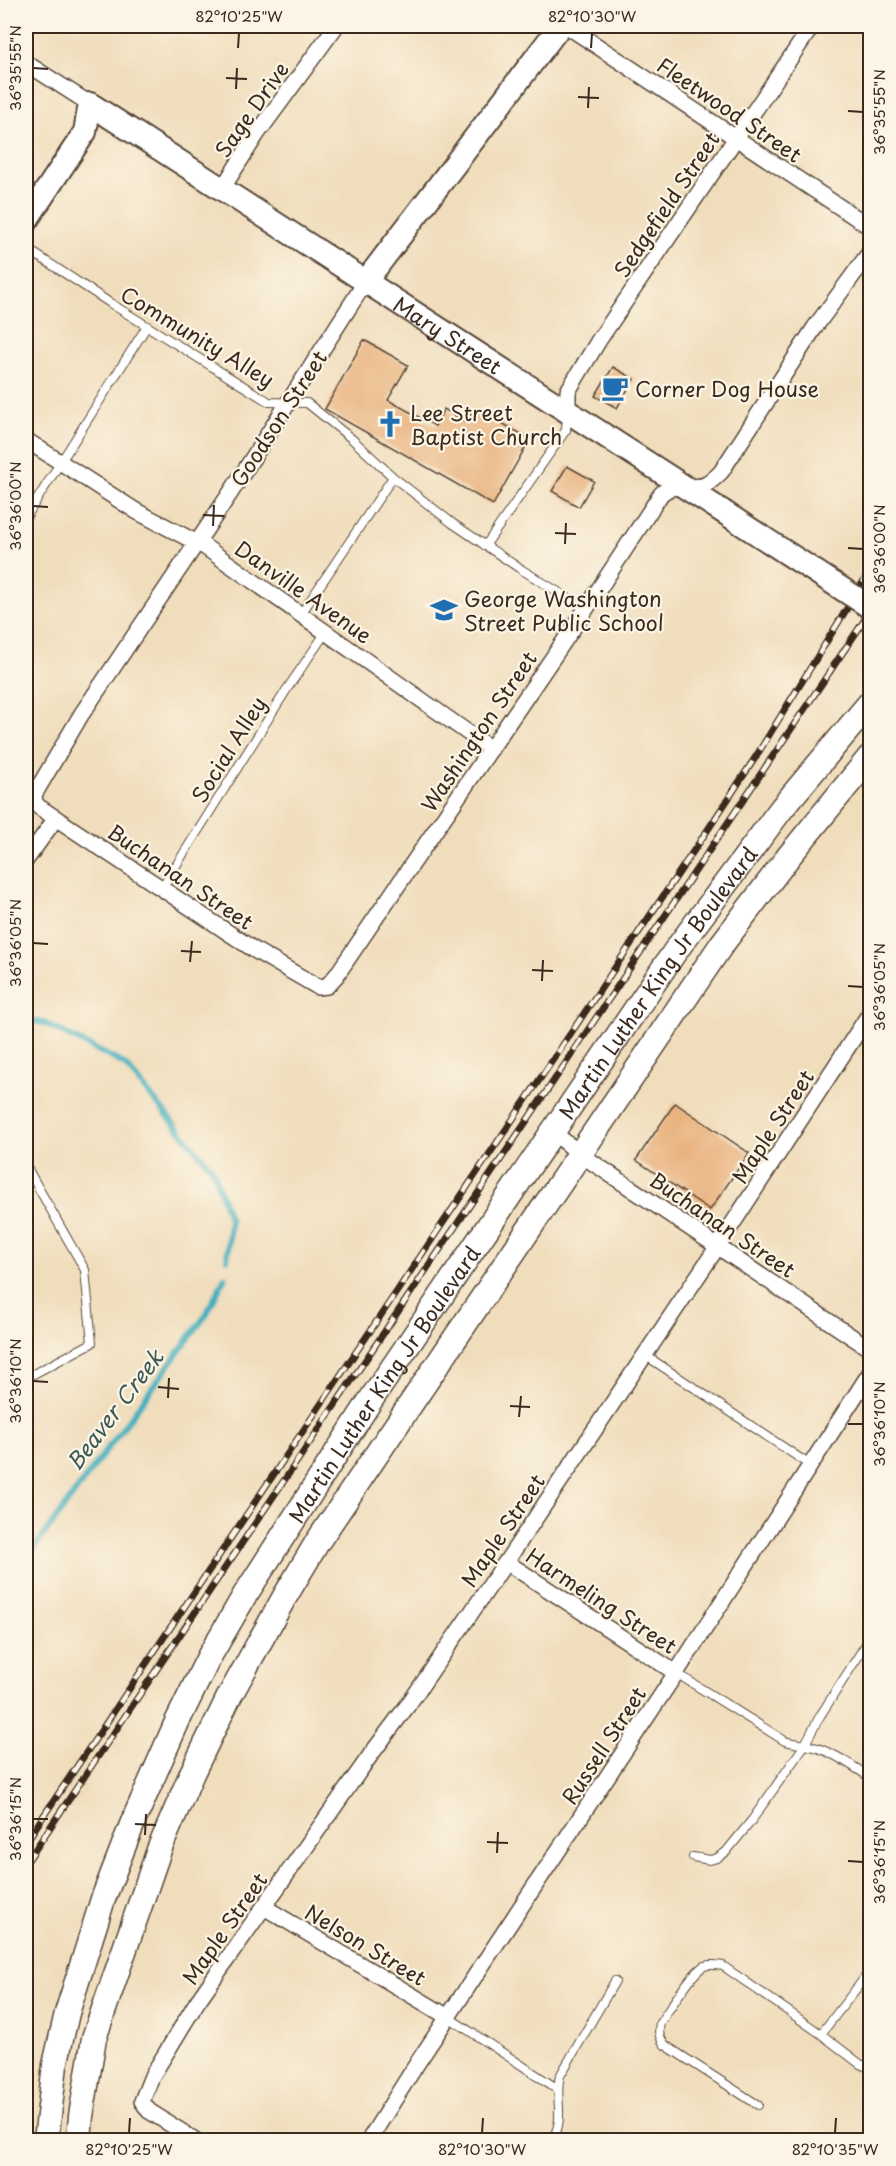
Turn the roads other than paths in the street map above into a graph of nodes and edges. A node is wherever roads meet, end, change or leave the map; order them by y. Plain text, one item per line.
1 (336, 26) edge
2 (560, 26) edge
3 (567, 26) edge
4 (812, 26) edge
5 (26, 63) edge
6 (90, 104) junction
7 (736, 139) junction
8 (222, 189) junction
9 (26, 221) edge
10 (870, 227) edge
11 (26, 248) edge
12 (870, 252) edge
13 (366, 281) junction
14 (147, 326) junction
15 (289, 402) junction
16 (568, 411) junction
17 (26, 440) edge
18 (60, 463) junction
19 (393, 477) junction
20 (686, 486) junction
21 (26, 517) edge
22 (197, 543) junction
23 (485, 546) junction
24 (870, 607) edge
25 (586, 609) junction
26 (301, 614) junction
27 (326, 631) junction
28 (870, 703) edge
29 (491, 749) junction
30 (870, 757) edge
31 (56, 818) junction
32 (26, 860) edge
33 (162, 888) junction
34 (284, 968) joint
35 (870, 1013) edge
36 (553, 1132) junction
37 (580, 1154) junction
38 (26, 1166) edge
39 (718, 1246) junction
40 (870, 1349) edge
41 (645, 1355) junction
42 (870, 1372) edge
43 (26, 1378) edge
44 (810, 1465) junction
45 (506, 1562) junction
46 (870, 1638) edge
47 (676, 1673) junction
48 (804, 1746) junction
49 (870, 1777) edge
50 (693, 1857) dead end
51 (264, 1907) junction
52 (870, 1971) edge
53 (615, 1980) dead end
54 (448, 2017) junction
55 (821, 2034) junction
56 (870, 2068) edge
57 (558, 2089) junction
58 (758, 2105) dead end
59 (46, 2140) edge
60 (79, 2140) edge
61 (195, 2140) edge
62 (369, 2140) edge
63 (552, 2140) edge

1 - 8 street, Sage Drive
2 - 13 main road, Goodson Street
3 - 7 street, Fleetwood Street
4 - 7 street, Sedgefield Street
5 - 6 street, Mary Street
6 - 8 main road, Mary Street
6 - 9 main road
7 - 10 street, Fleetwood Street
7 - 16 street, Sedgefield Street
8 - 13 main road, Mary Street
11 - 14 lane, Community Alley
12 - 20 street, Washington Street
13 - 15 street, Goodson Street
13 - 16 main road, Mary Street
14 - 15 lane, Community Alley
14 - 18 lane
15 - 19 lane, Community Alley
15 - 22 street, Goodson Street
16 - 20 main road, Mary Street
16 - 23 lane
17 - 18 street, Danville Avenue
18 - 21 lane
18 - 22 street, Danville Avenue
19 - 23 lane, Community Alley
19 - 26 lane
20 - 24 main road, Mary Street, bridge
20 - 25 street, Washington Street
22 - 26 street, Danville Avenue
22 - 31 street, Goodson Street
23 - 25 lane, Community Alley
25 - 29 street, Washington Street
26 - 27 street, Danville Avenue
27 - 29 street, Danville Avenue
27 - 33 lane, Social Alley
28 - 36 main road, Martin Luther King Jr Boulevard
29 - 34 street, Washington Street
30 - 37 main road, Martin Luther King Jr Boulevard
31 - 32 street
31 - 33 street, Buchanan Street
33 - 34 street, Buchanan Street
35 - 39 street, Maple Street
36 - 37 street, Buchanan Street
36 - 59 main road, Martin Luther King Jr Boulevard
37 - 39 street, Buchanan Street
37 - 60 main road, Martin Luther King Jr Boulevard
38 - 43 lane
39 - 40 street, Buchanan Street
39 - 41 street, Maple Street
41 - 44 lane
41 - 45 street, Maple Street
42 - 44 street, Russell Street
44 - 47 street, Russell Street
45 - 47 street, Harmeling Street
45 - 51 street, Maple Street
46 - 48 lane
47 - 48 lane
47 - 54 street, Russell Street
48 - 49 lane
48 - 50 lane
51 - 54 street, Nelson Street
51 - 61 street, Maple Street
52 - 55 lane
53 - 57 lane
54 - 57 lane
54 - 62 street, Russell Street
55 - 56 lane
55 - 58 lane
57 - 63 lane

